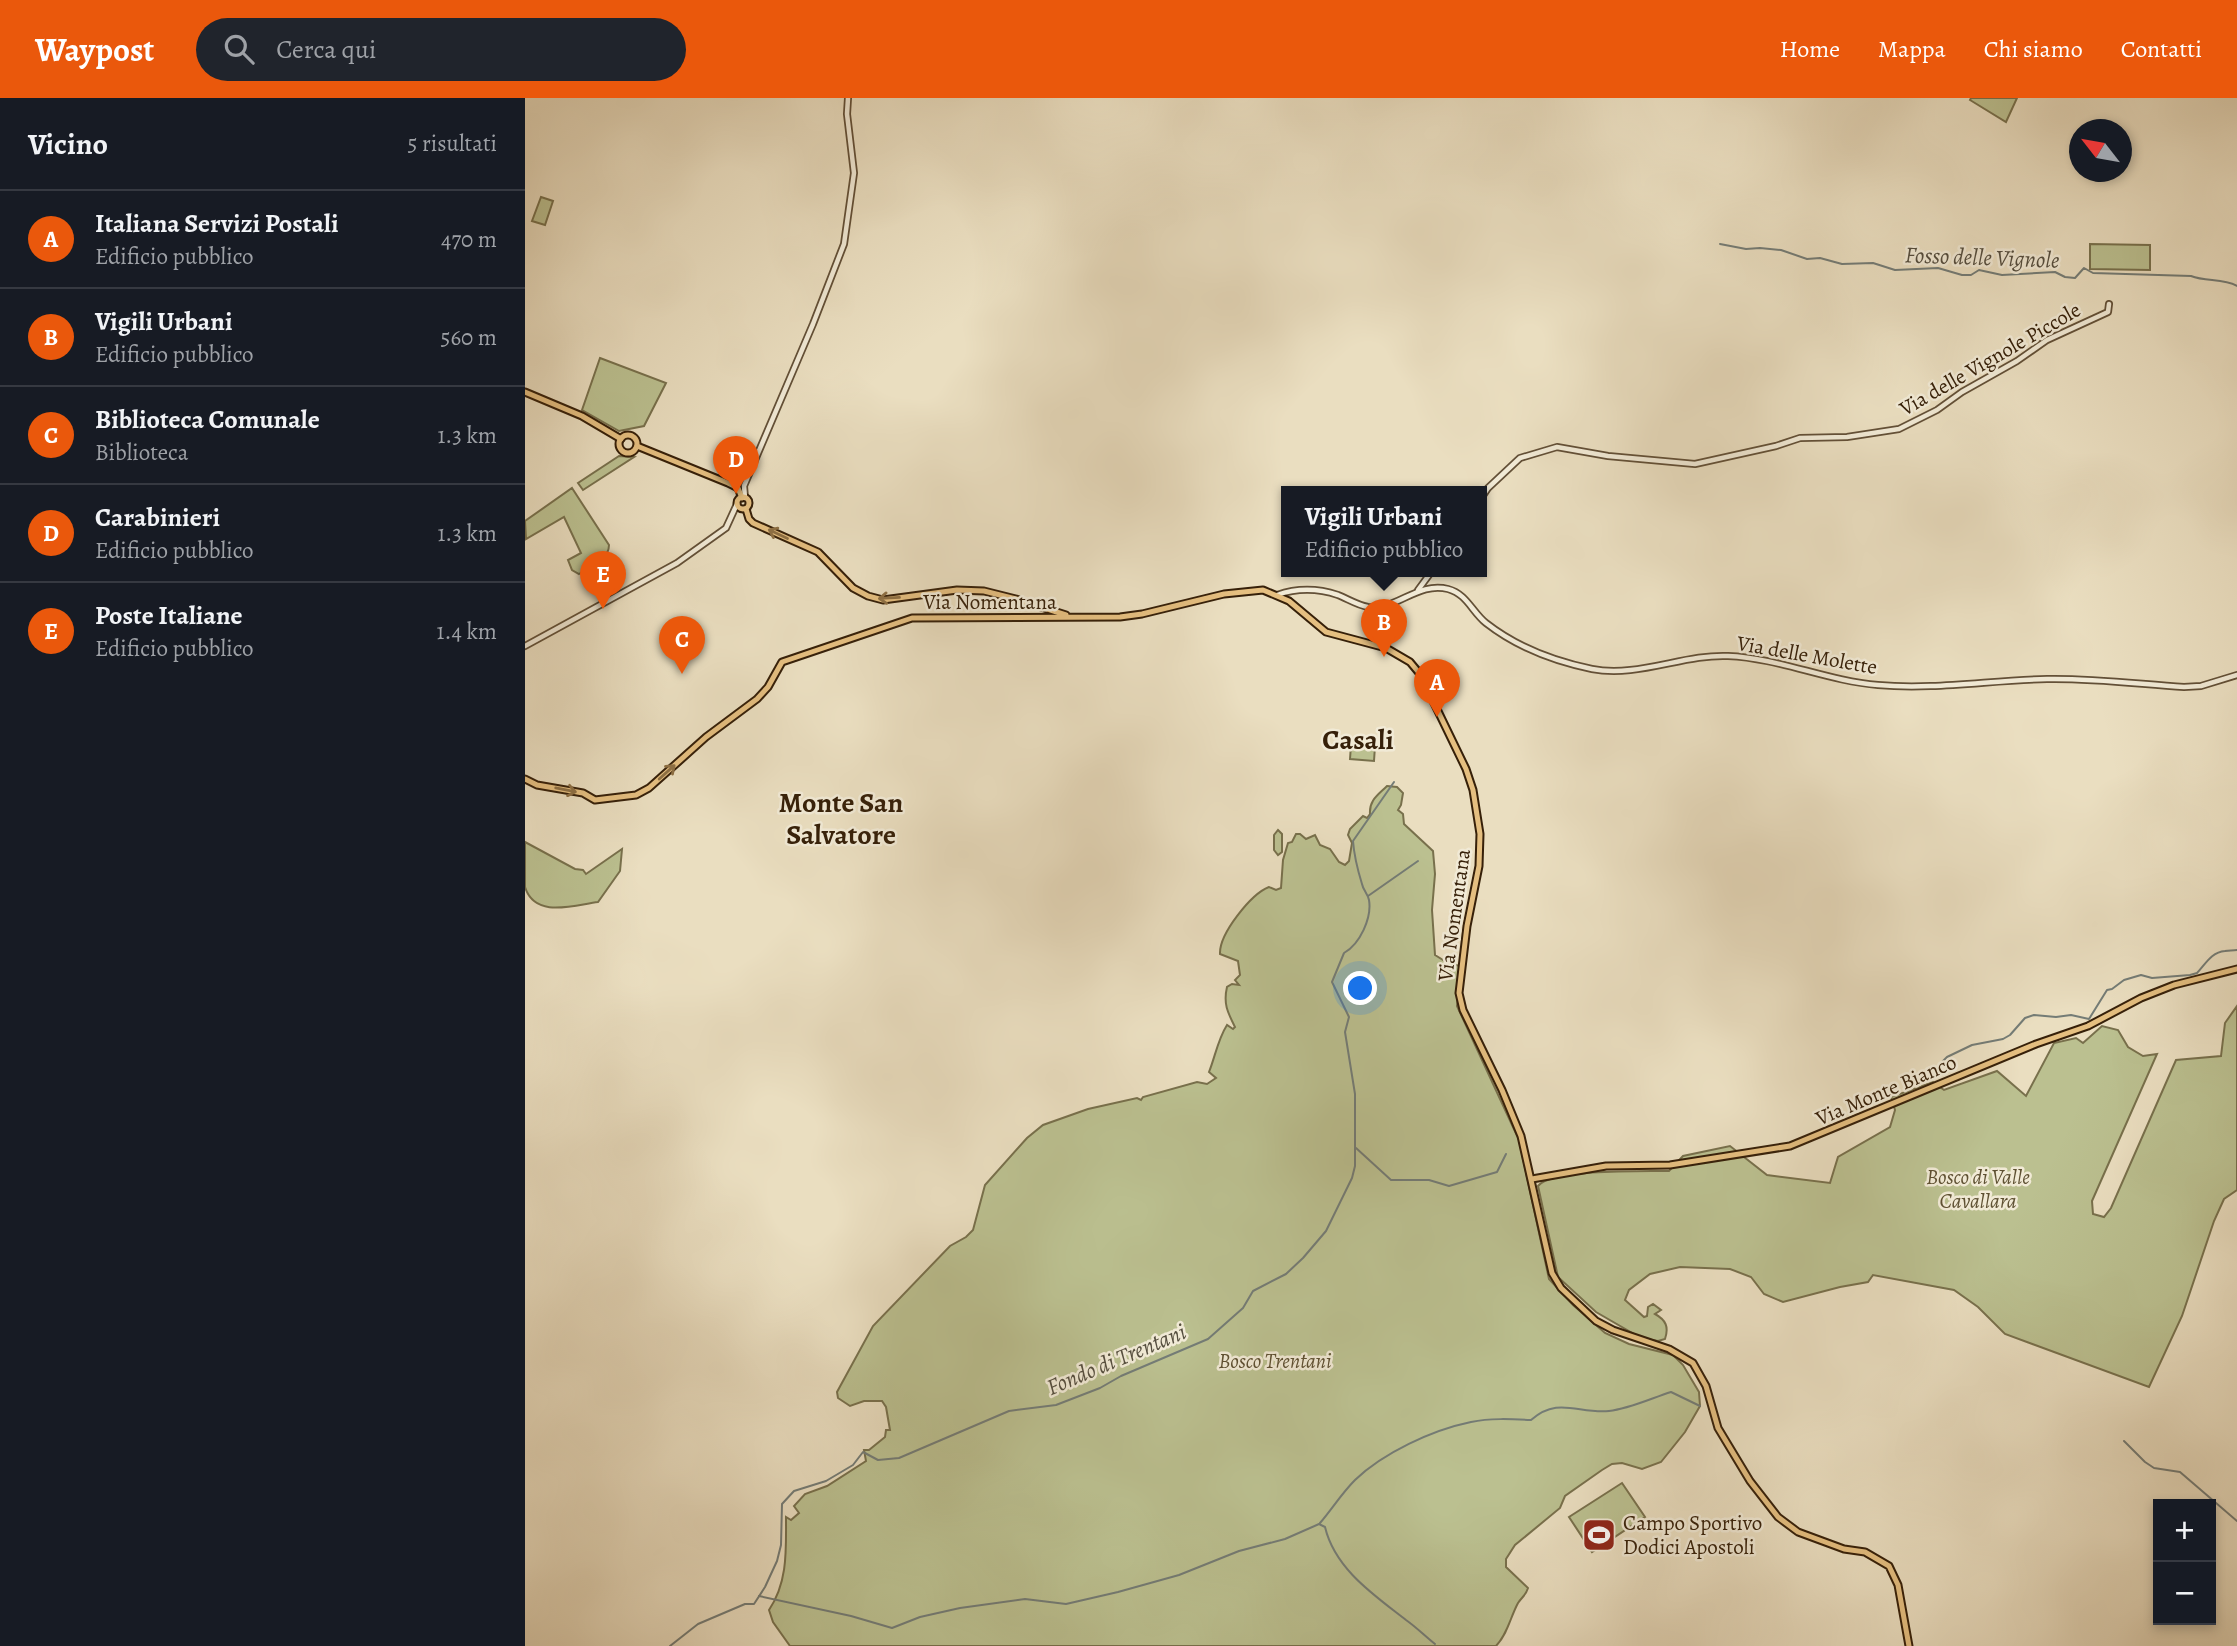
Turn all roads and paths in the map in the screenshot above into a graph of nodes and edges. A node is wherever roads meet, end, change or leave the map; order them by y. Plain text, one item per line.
1 (848, 98) edge
2 (2109, 304) dead end
3 (525, 392) edge
4 (621, 439) junction
5 (637, 446) junction
6 (1487, 490) edge
7 (743, 498) junction
8 (737, 504) junction
9 (745, 509) junction
10 (1427, 577) edge
11 (1417, 590) junction
12 (1276, 595) junction
13 (1075, 618) junction
14 (525, 646) edge
15 (2237, 675) edge
16 (525, 779) edge
17 (2237, 970) edge
18 (1532, 1179) junction
19 (1909, 1646) edge

1 - 7 street
2 - 6 street, Via delle Vignole Piccole
3 - 4 main road
4 - 5 main road
4 - 5 main road
5 - 7 main road
7 - 8 main road
7 - 9 main road
8 - 9 main road
8 - 14 street
13 -> 9 main road
10 - 11 street
11 - 12 street, Via delle Molette
11 - 15 street, Via delle Molette
12 - 13 main road, Via Nomentana
12 - 18 main road, Via Nomentana
16 -> 13 main road, Via Nomentana
17 - 18 main road, Via Monte Bianco
18 - 19 main road, Via Nomentana

